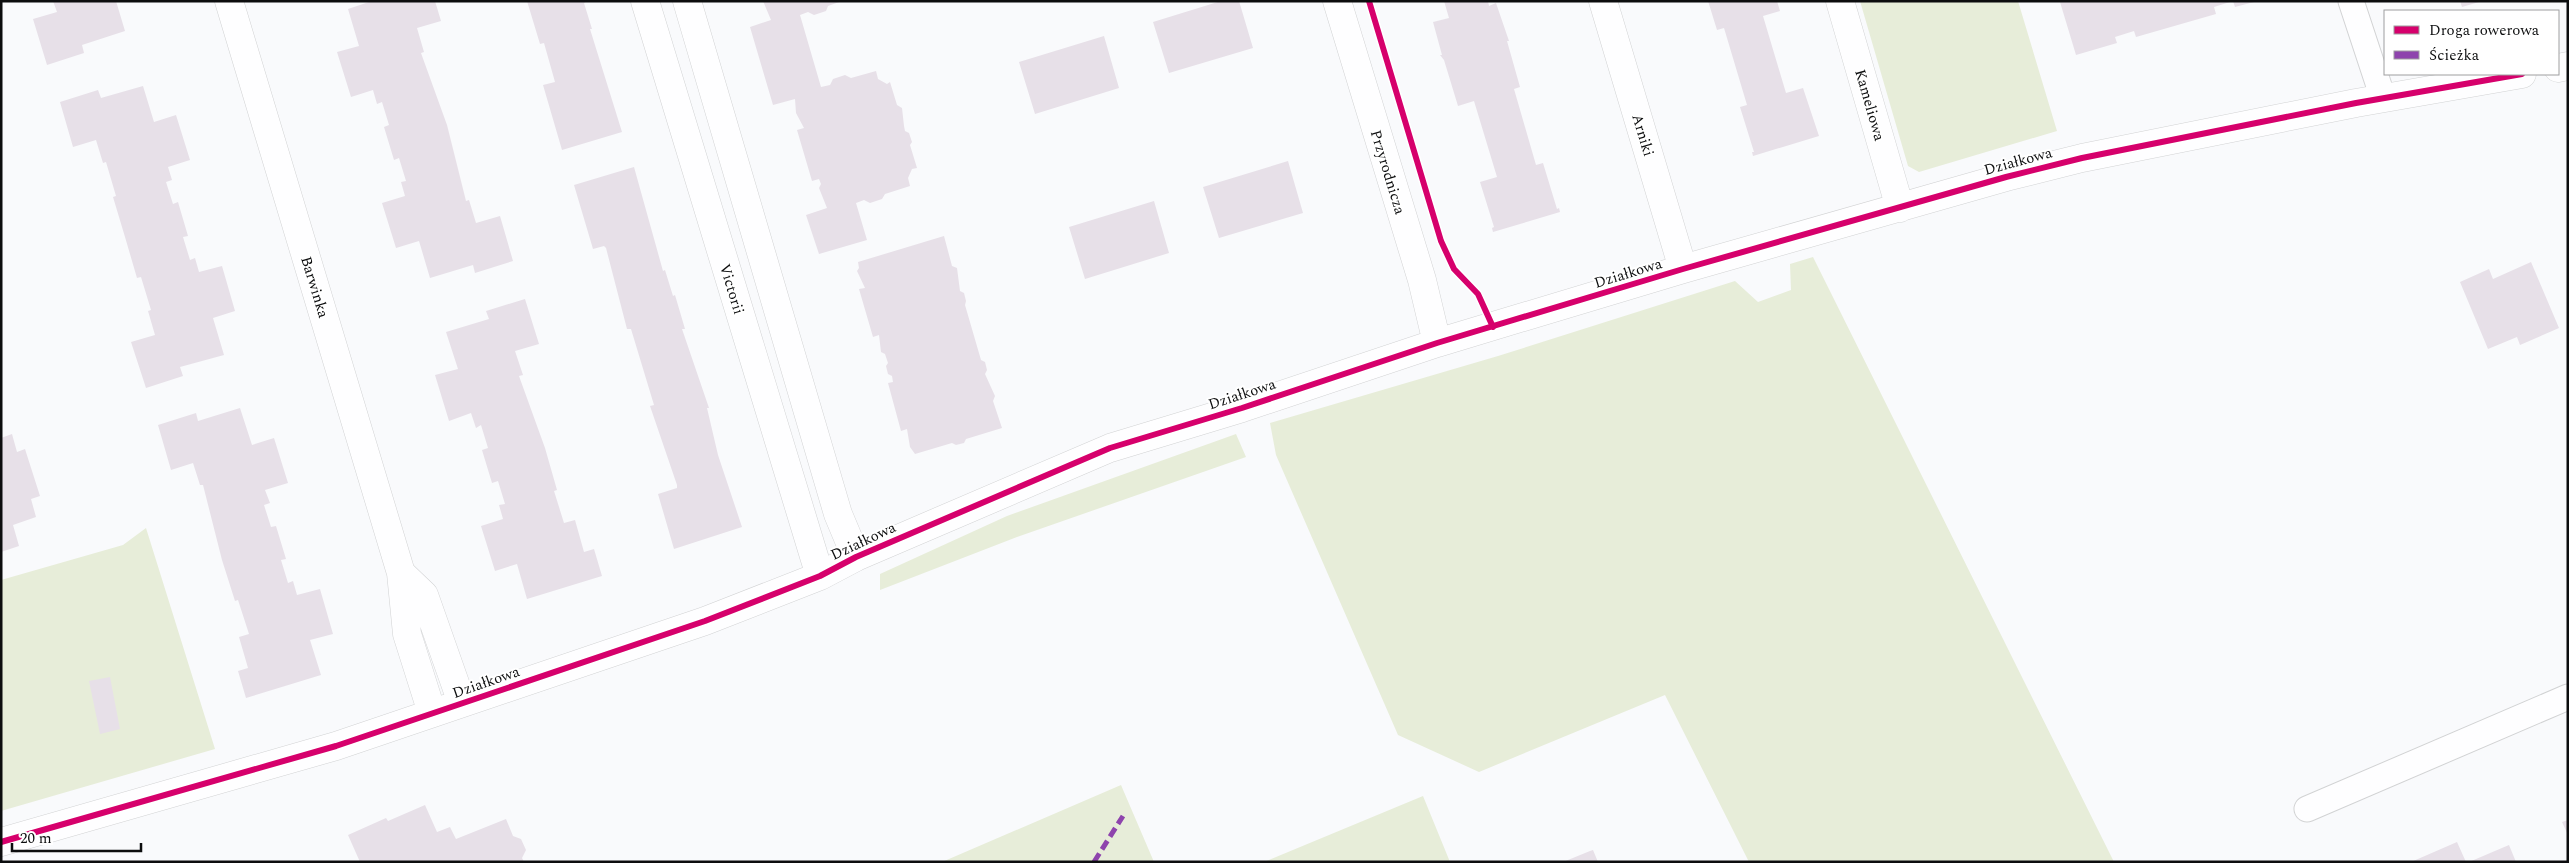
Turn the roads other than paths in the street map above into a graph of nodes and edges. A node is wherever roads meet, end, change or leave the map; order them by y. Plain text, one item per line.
1 (229, 1) edge
2 (646, 1) edge
3 (687, 1) edge
4 (1337, 1) edge
5 (1604, 1) edge
6 (1840, 1) edge
7 (2351, 1) edge
8 (2516, 75) edge
9 (2383, 98) junction
10 (1900, 208) junction
11 (1683, 269) junction
12 (1437, 343) junction
13 (856, 556) junction
14 (401, 573) junction
15 (820, 576) junction
16 (2568, 697) edge
17 (462, 703) junction
18 (432, 713) junction
19 (2307, 809) dead end
20 (1, 842) edge

1 - 14 street, Barwinka
2 - 15 street, Victorii
3 - 13 street
4 - 12 street, Przyrodnicza
5 - 11 street, Arniki
6 - 10 street, Kameliowa
7 - 9 lane
8 - 9 street, Działkowa
9 - 10 street, Działkowa
10 - 11 street, Działkowa
11 - 12 street, Działkowa
12 - 13 street, Działkowa
13 - 15 street, Działkowa
14 - 17 street, Barwinka
14 - 18 street, Barwinka
15 - 17 street, Działkowa
16 - 19 lane
17 - 18 street, Działkowa
18 - 20 street, Działkowa

